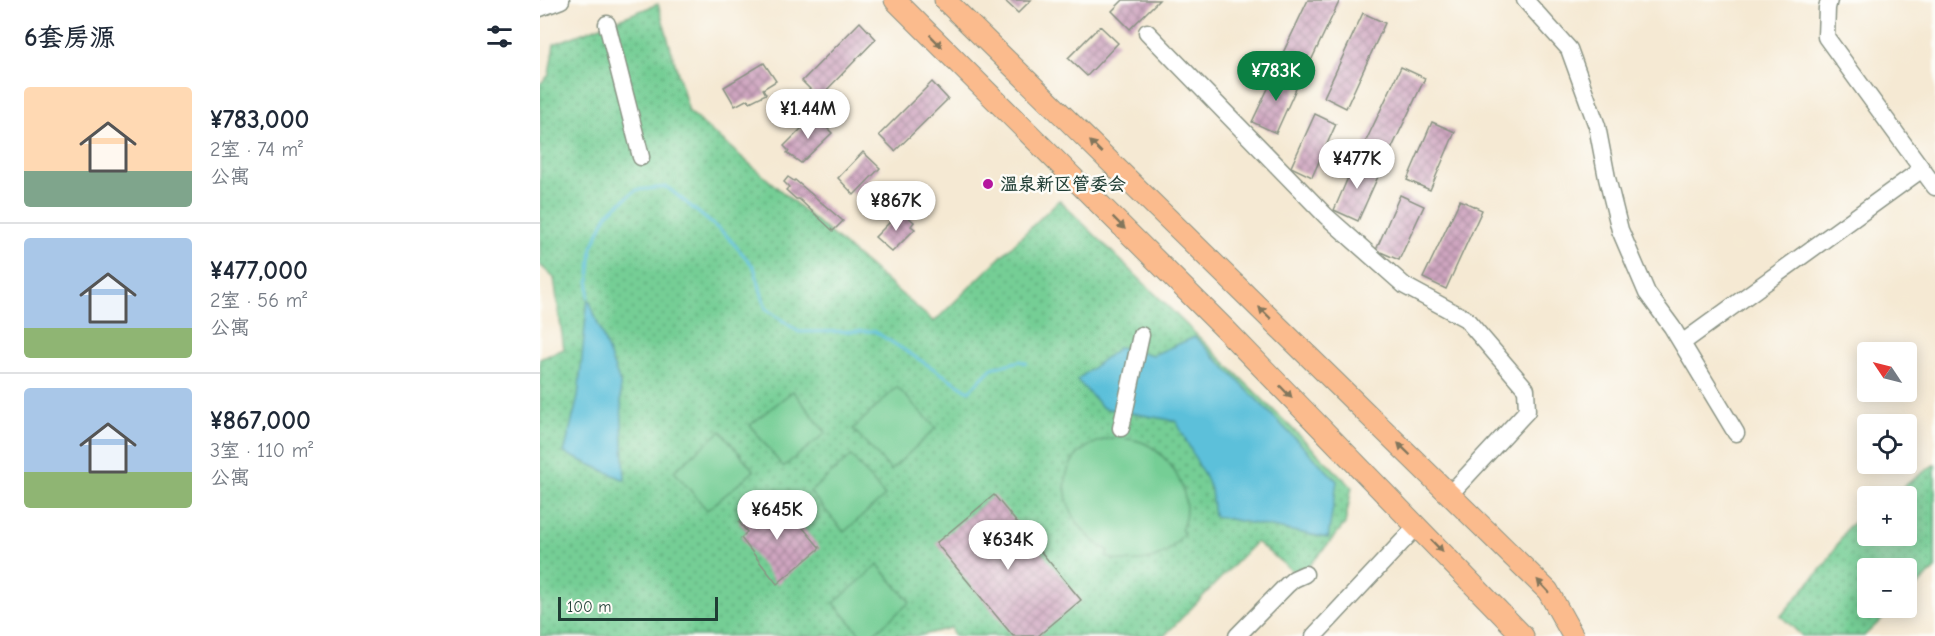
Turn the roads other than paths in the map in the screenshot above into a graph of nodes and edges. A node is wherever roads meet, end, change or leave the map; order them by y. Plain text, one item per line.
1 (561, 0) edge
2 (895, 0) edge
3 (945, 0) edge
4 (1525, 0) edge
5 (1829, 0) edge
6 (540, 8) edge
7 (607, 24) dead end
8 (1147, 32) dead end
9 (641, 157) dead end
10 (1922, 169) junction
11 (1935, 187) edge
12 (1141, 335) dead end
13 (1682, 343) junction
14 (1121, 428) dead end
15 (1736, 433) dead end
16 (1450, 494) junction
17 (1417, 526) junction
18 (1305, 574) dead end
19 (1237, 636) edge
20 (1314, 636) edge
21 (1523, 636) edge
22 (1573, 636) edge

1 - 6 street
2 -> 17 main road
16 -> 3 main road
4 - 13 street
5 - 10 street
7 - 9 street
8 - 16 street
10 - 11 street
10 - 13 street
12 - 14 street
13 - 15 street
22 -> 16 main road
17 - 20 street
17 -> 21 main road
18 - 19 street

